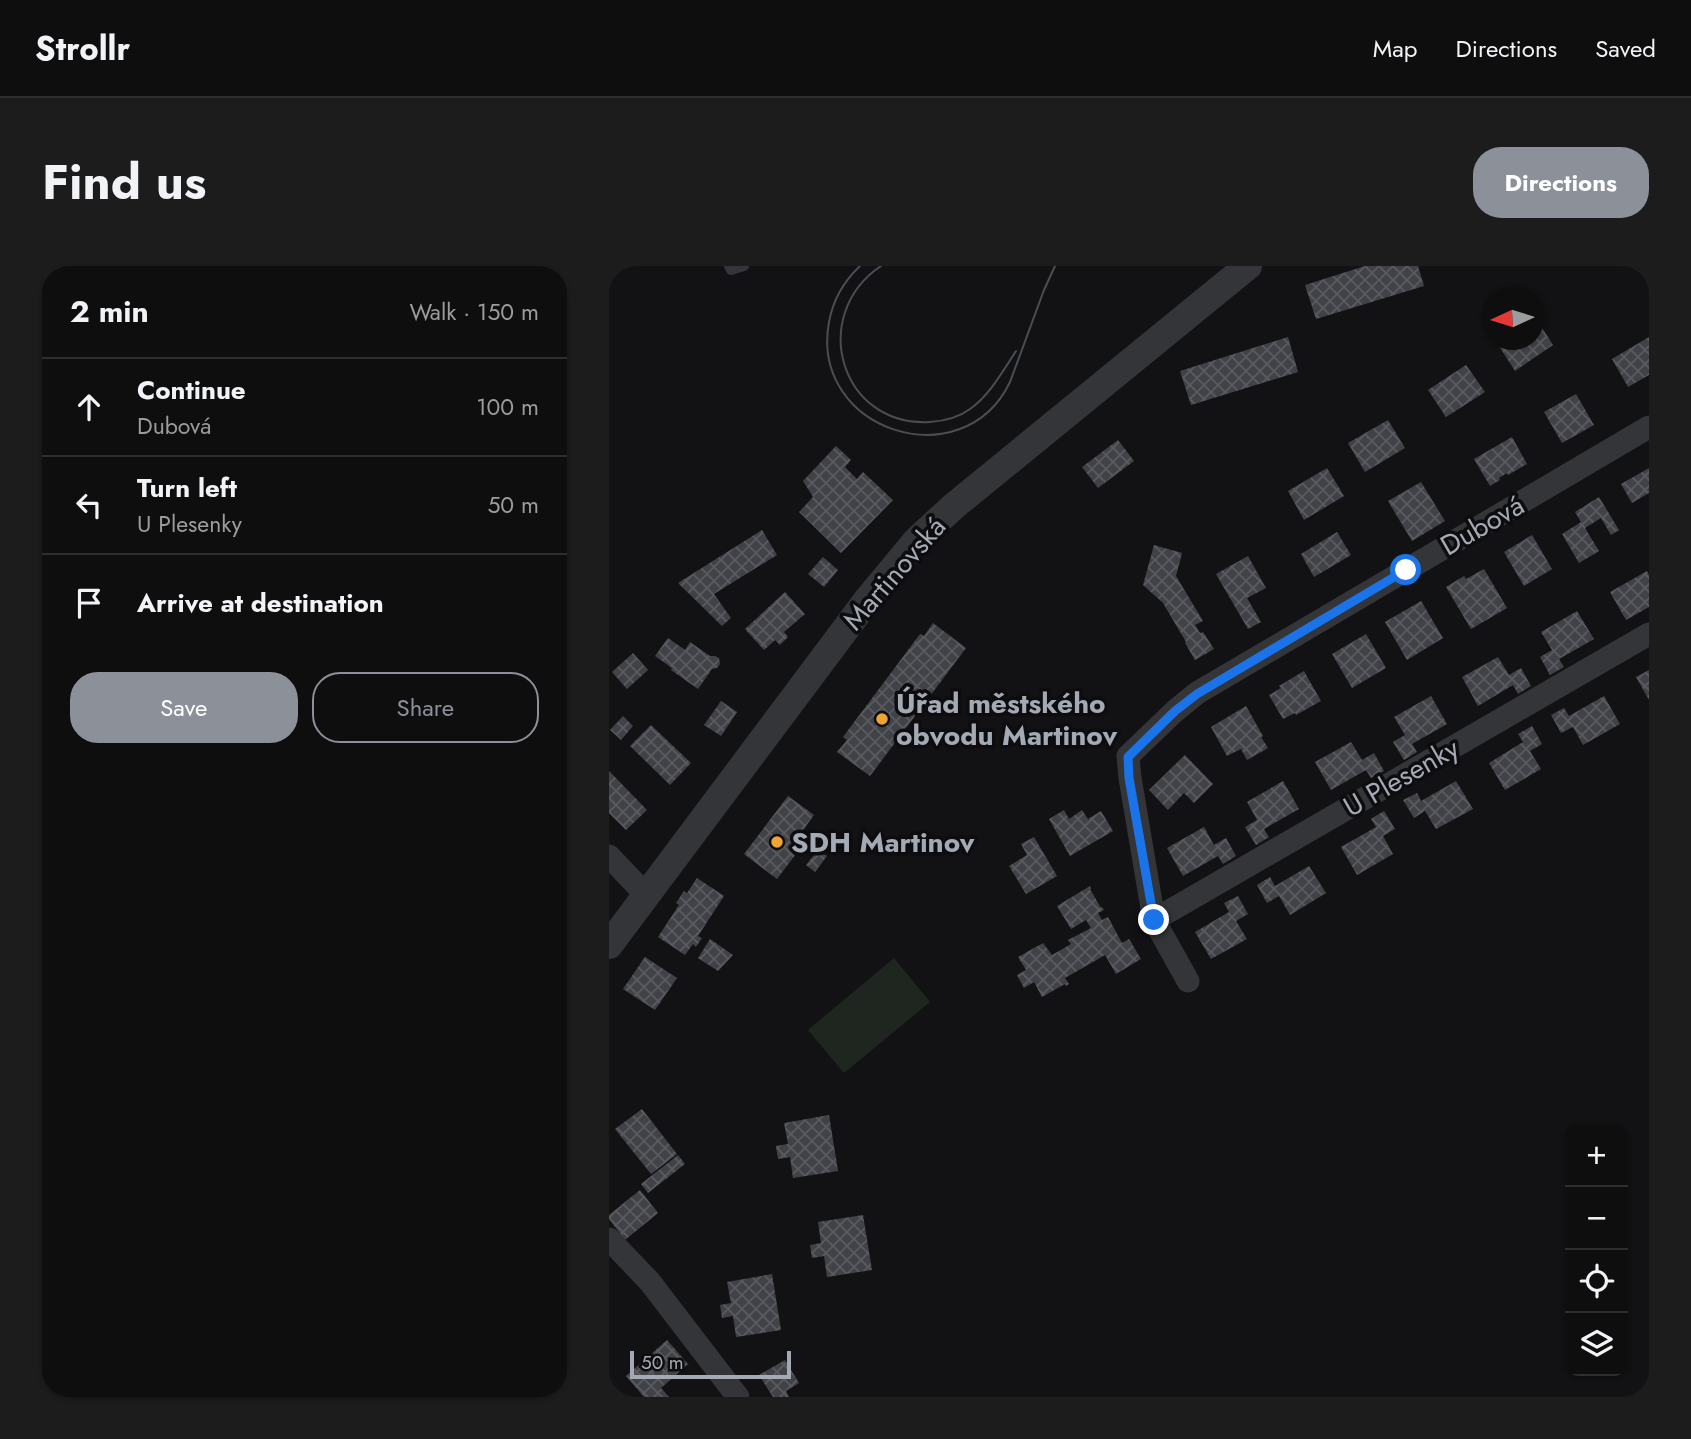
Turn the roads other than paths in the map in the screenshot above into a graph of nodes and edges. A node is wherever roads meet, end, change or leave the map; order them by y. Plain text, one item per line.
1 (744, 266) edge
2 (1248, 266) edge
3 (728, 267) edge
4 (1649, 427) edge
5 (1649, 634) edge
6 (609, 856) edge
7 (647, 896) junction
8 (1154, 920) junction
9 (609, 945) edge
10 (1188, 981) dead end
11 (609, 1238) edge
12 (738, 1397) edge

1 - 3 lane
2 - 7 street, Martinovská
4 - 8 street, Dubová
5 - 8 street, U Plesenky
6 - 7 street
7 - 9 street, Martinovská
8 - 10 street
11 - 12 street

